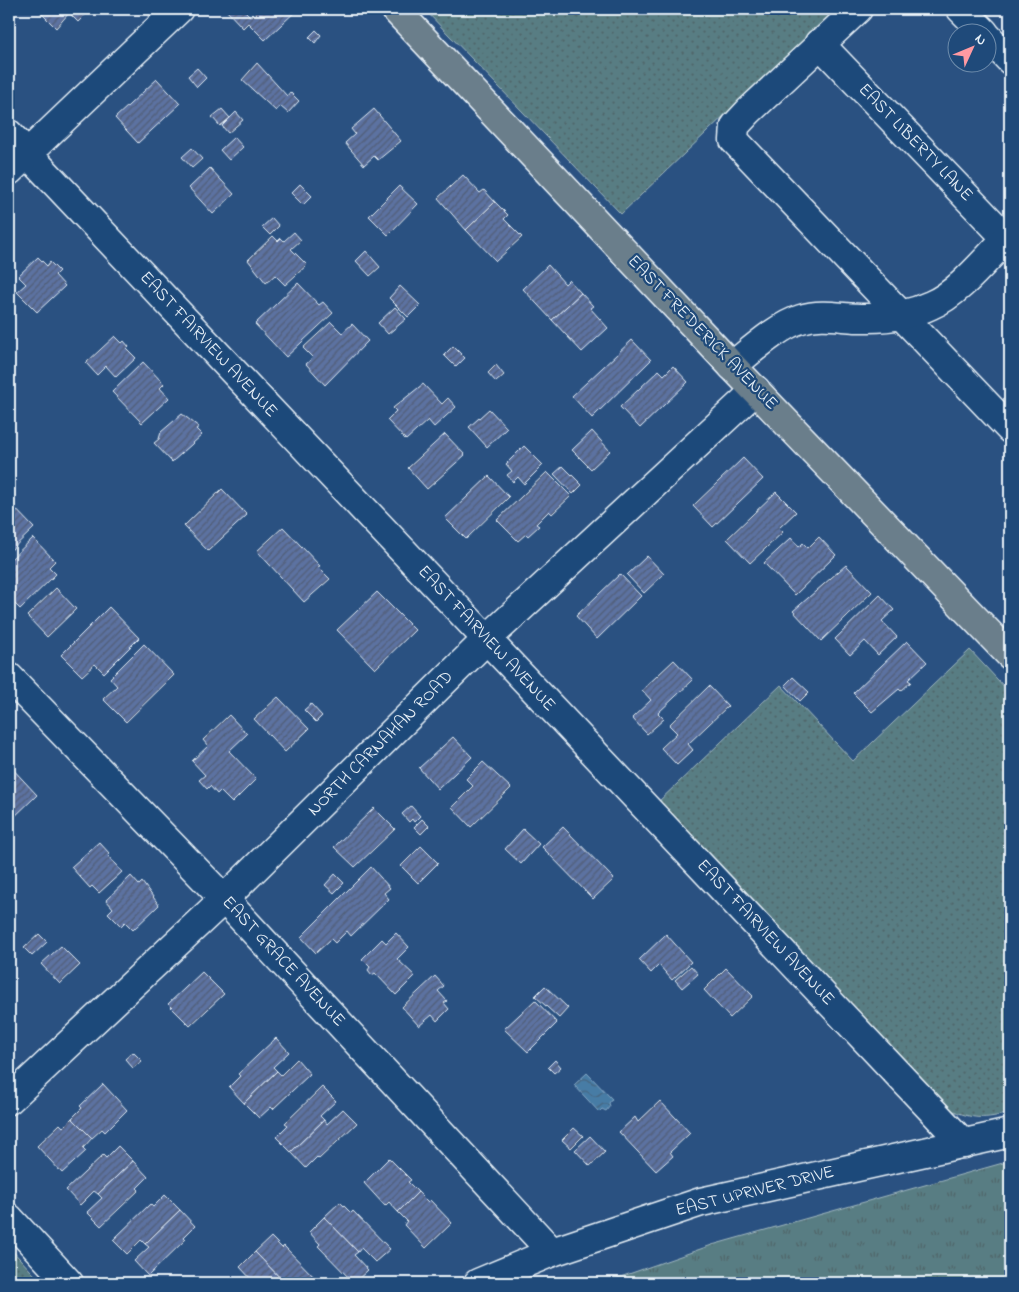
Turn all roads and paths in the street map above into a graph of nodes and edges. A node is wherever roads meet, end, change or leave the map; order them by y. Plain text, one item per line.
1 (178, 9) edge
2 (395, 9) edge
3 (858, 9) edge
4 (961, 9) edge
5 (974, 22) edge
6 (819, 43) junction
7 (996, 45) edge
8 (1010, 60) edge
9 (9, 134) edge
10 (18, 162) edge
11 (1009, 238) edge
12 (902, 315) junction
13 (732, 366) junction
14 (756, 390) junction
15 (1010, 429) edge
16 (487, 639) junction
17 (1010, 655) edge
18 (9, 677) edge
19 (224, 899) junction
20 (9, 1100) edge
21 (1010, 1133) edge
22 (964, 1144) junction
23 (9, 1218) edge
24 (552, 1252) junction
25 (69, 1283) edge
26 (478, 1283) edge

1 - 10 street
2 - 13 main road, EAST FREDERICK AVENUE
3 - 6 street
4 - 5 street
6 - 11 street, EAST LIBERTY LANE
6 - 12 street
7 - 8 street
9 - 10 street, EAST FAIRVIEW AVENUE
10 - 16 street, EAST FAIRVIEW AVENUE
11 - 12 street
12 - 13 street
12 - 15 street
13 - 14 main road, EAST FREDERICK AVENUE
14 - 16 street, NORTH CARNAHAN ROAD
14 - 17 main road, EAST FREDERICK AVENUE
16 - 19 street, NORTH CARNAHAN ROAD
16 - 22 street, EAST FAIRVIEW AVENUE
18 - 19 street, EAST GRACE AVENUE
19 - 20 street, NORTH CARNAHAN ROAD
19 - 24 street, EAST GRACE AVENUE
21 - 22 street, EAST UPRIVER DRIVE
22 - 24 street, EAST UPRIVER DRIVE
23 - 25 street
24 - 26 street, EAST UPRIVER DRIVE

